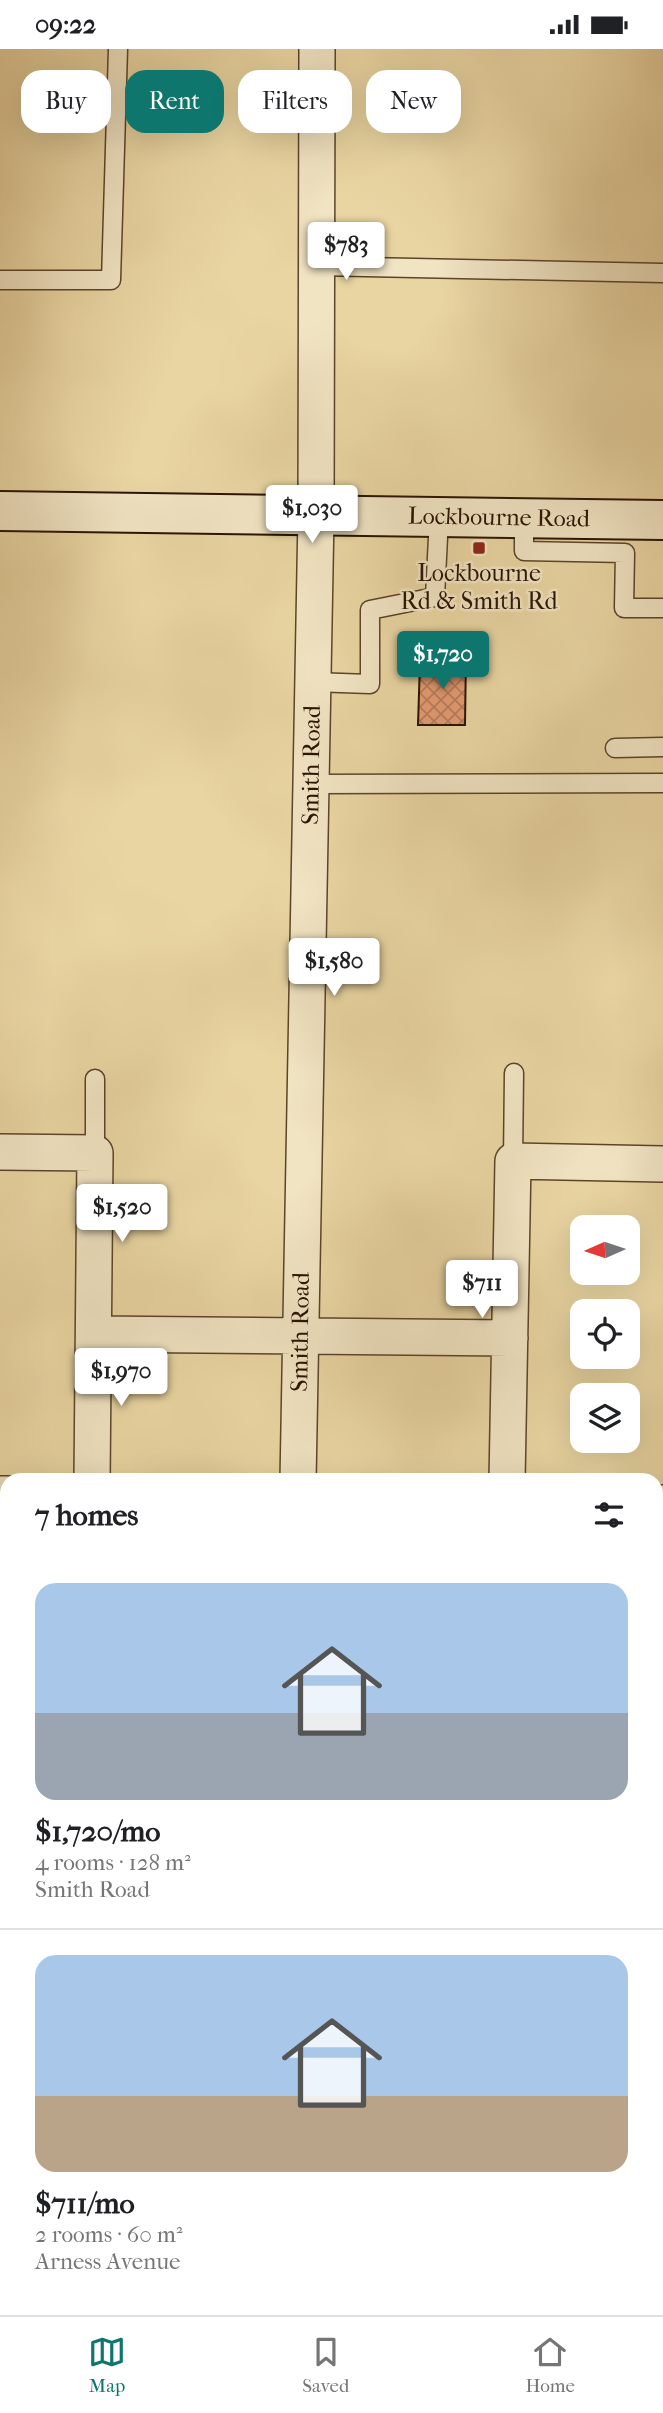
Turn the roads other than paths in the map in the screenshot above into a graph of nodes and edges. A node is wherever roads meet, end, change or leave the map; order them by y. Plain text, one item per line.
1 (118, 49) edge
2 (317, 49) edge
3 (318, 266) junction
4 (663, 273) edge
5 (0, 279) edge
6 (0, 511) edge
7 (316, 515) junction
8 (439, 517) junction
9 (663, 520) edge
10 (625, 536) junction
11 (663, 608) edge
12 (312, 682) junction
13 (663, 747) edge
14 (615, 748) dead end
15 (663, 783) edge
16 (311, 784) junction
17 (514, 1073) dead end
18 (95, 1079) dead end
19 (0, 1151) edge
20 (95, 1153) junction
21 (513, 1161) junction
22 (663, 1164) edge
23 (94, 1334) junction
24 (299, 1335) junction
25 (510, 1338) junction
26 (92, 1473) edge
27 (298, 1473) edge
28 (507, 1473) edge

1 - 5 lane
2 - 3 street, Smith Road
3 - 4 lane
3 - 7 street, Smith Road
6 - 7 main road, Lockbourne Road
7 - 8 main road, Lockbourne Road
7 - 12 street, Smith Road
8 - 10 main road, Lockbourne Road
8 - 12 lane
9 - 10 main road, Lockbourne Road
10 - 11 lane
12 - 16 street, Smith Road
13 - 14 lane
15 - 16 lane
16 - 24 street, Smith Road
17 - 21 lane
18 - 20 lane
19 - 20 street
20 - 23 street
21 - 22 street
21 - 25 street
23 - 24 street
23 - 26 street
24 - 25 street
24 - 27 street, Smith Road
25 - 28 street

